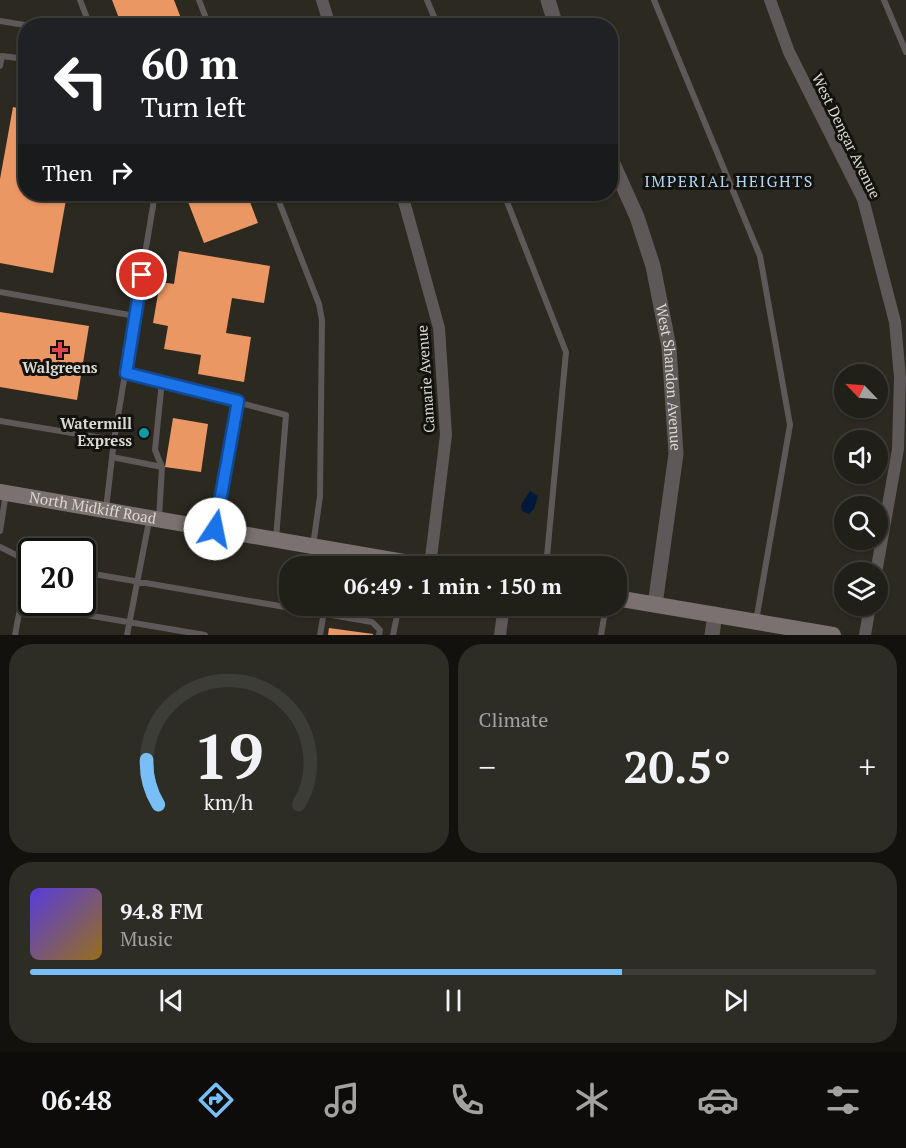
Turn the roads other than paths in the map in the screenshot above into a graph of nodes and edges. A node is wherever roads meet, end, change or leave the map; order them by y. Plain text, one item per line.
1 (80, 0) edge
2 (199, 0) edge
3 (322, 0) edge
4 (427, 0) edge
5 (548, 0) edge
6 (654, 0) edge
7 (770, 0) edge
8 (884, 0) edge
9 (87, 18) edge
10 (206, 18) edge
11 (328, 18) edge
12 (435, 18) edge
13 (554, 18) edge
14 (0, 21) edge
15 (18, 24) edge
16 (906, 52) edge
17 (18, 58) edge
18 (0, 66) edge
19 (618, 174) edge
20 (154, 201) edge
21 (279, 201) edge
22 (404, 201) edge
23 (507, 201) edge
24 (0, 292) edge
25 (135, 316) junction
26 (126, 373) junction
27 (162, 381) junction
28 (238, 401) junction
29 (0, 421) edge
30 (114, 440) junction
31 (112, 457) junction
32 (162, 467) junction
33 (3, 493) edge
34 (106, 510) junction
35 (154, 519) junction
36 (215, 529) junction
37 (0, 531) edge
38 (275, 540) junction
39 (313, 546) junction
40 (0, 547) edge
41 (336, 550) junction
42 (335, 556) edge
43 (364, 556) edge
44 (433, 556) edge
45 (547, 556) edge
46 (18, 557) edge
47 (878, 562) edge
48 (96, 574) edge
49 (138, 582) junction
50 (627, 600) edge
51 (279, 603) edge
52 (656, 605) junction
53 (715, 614) junction
54 (19, 616) edge
55 (94, 616) edge
56 (324, 616) edge
57 (348, 616) edge
58 (397, 616) edge
59 (503, 616) edge
60 (604, 616) edge
61 (868, 616) edge
62 (130, 622) junction
63 (756, 622) junction
64 (814, 633) edge
65 (15, 635) edge
66 (127, 635) edge
67 (205, 635) edge
68 (320, 635) edge
69 (379, 635) edge
70 (393, 635) edge
71 (500, 635) edge
72 (601, 635) edge
73 (712, 635) edge
74 (833, 635) edge
75 (865, 635) edge

1 - 9 lane
2 - 10 lane
3 - 11 street
4 - 12 lane
5 - 13 street
6 - 63 lane
7 - 47 street, West Dengar Avenue
8 - 16 lane
14 - 15 lane
17 - 18 lane
19 - 52 street, West Shandon Avenue
20 - 25 lane
21 - 39 lane
22 - 44 street, Camarie Avenue
23 - 45 lane
24 - 25 lane
25 - 26 lane
26 - 27 lane
26 - 30 lane
27 - 28 lane
27 - 32 lane
28 - 36 lane
28 - 38 lane
29 - 30 lane
30 - 31 lane
31 - 32 lane
31 - 34 lane
32 - 35 lane
33 - 34 main road, North Midkiff Road
33 - 37 lane
34 - 35 main road, North Midkiff Road
35 - 36 main road, North Midkiff Road
35 - 49 lane
36 - 38 main road, North Midkiff Road
38 - 39 main road, North Midkiff Road
39 - 41 main road, North Midkiff Road
40 - 46 lane
41 - 42 lane
41 - 43 main road, North Midkiff Road
48 - 49 lane
49 - 51 lane
49 - 62 lane
50 - 52 main road
52 - 53 main road
53 - 63 main road
53 - 73 street
54 - 65 lane
55 - 62 lane
56 - 68 lane
57 - 69 lane
58 - 70 lane
59 - 71 street
60 - 72 lane
61 - 75 street
62 - 66 lane
62 - 67 lane
63 - 64 main road
64 - 74 main road

